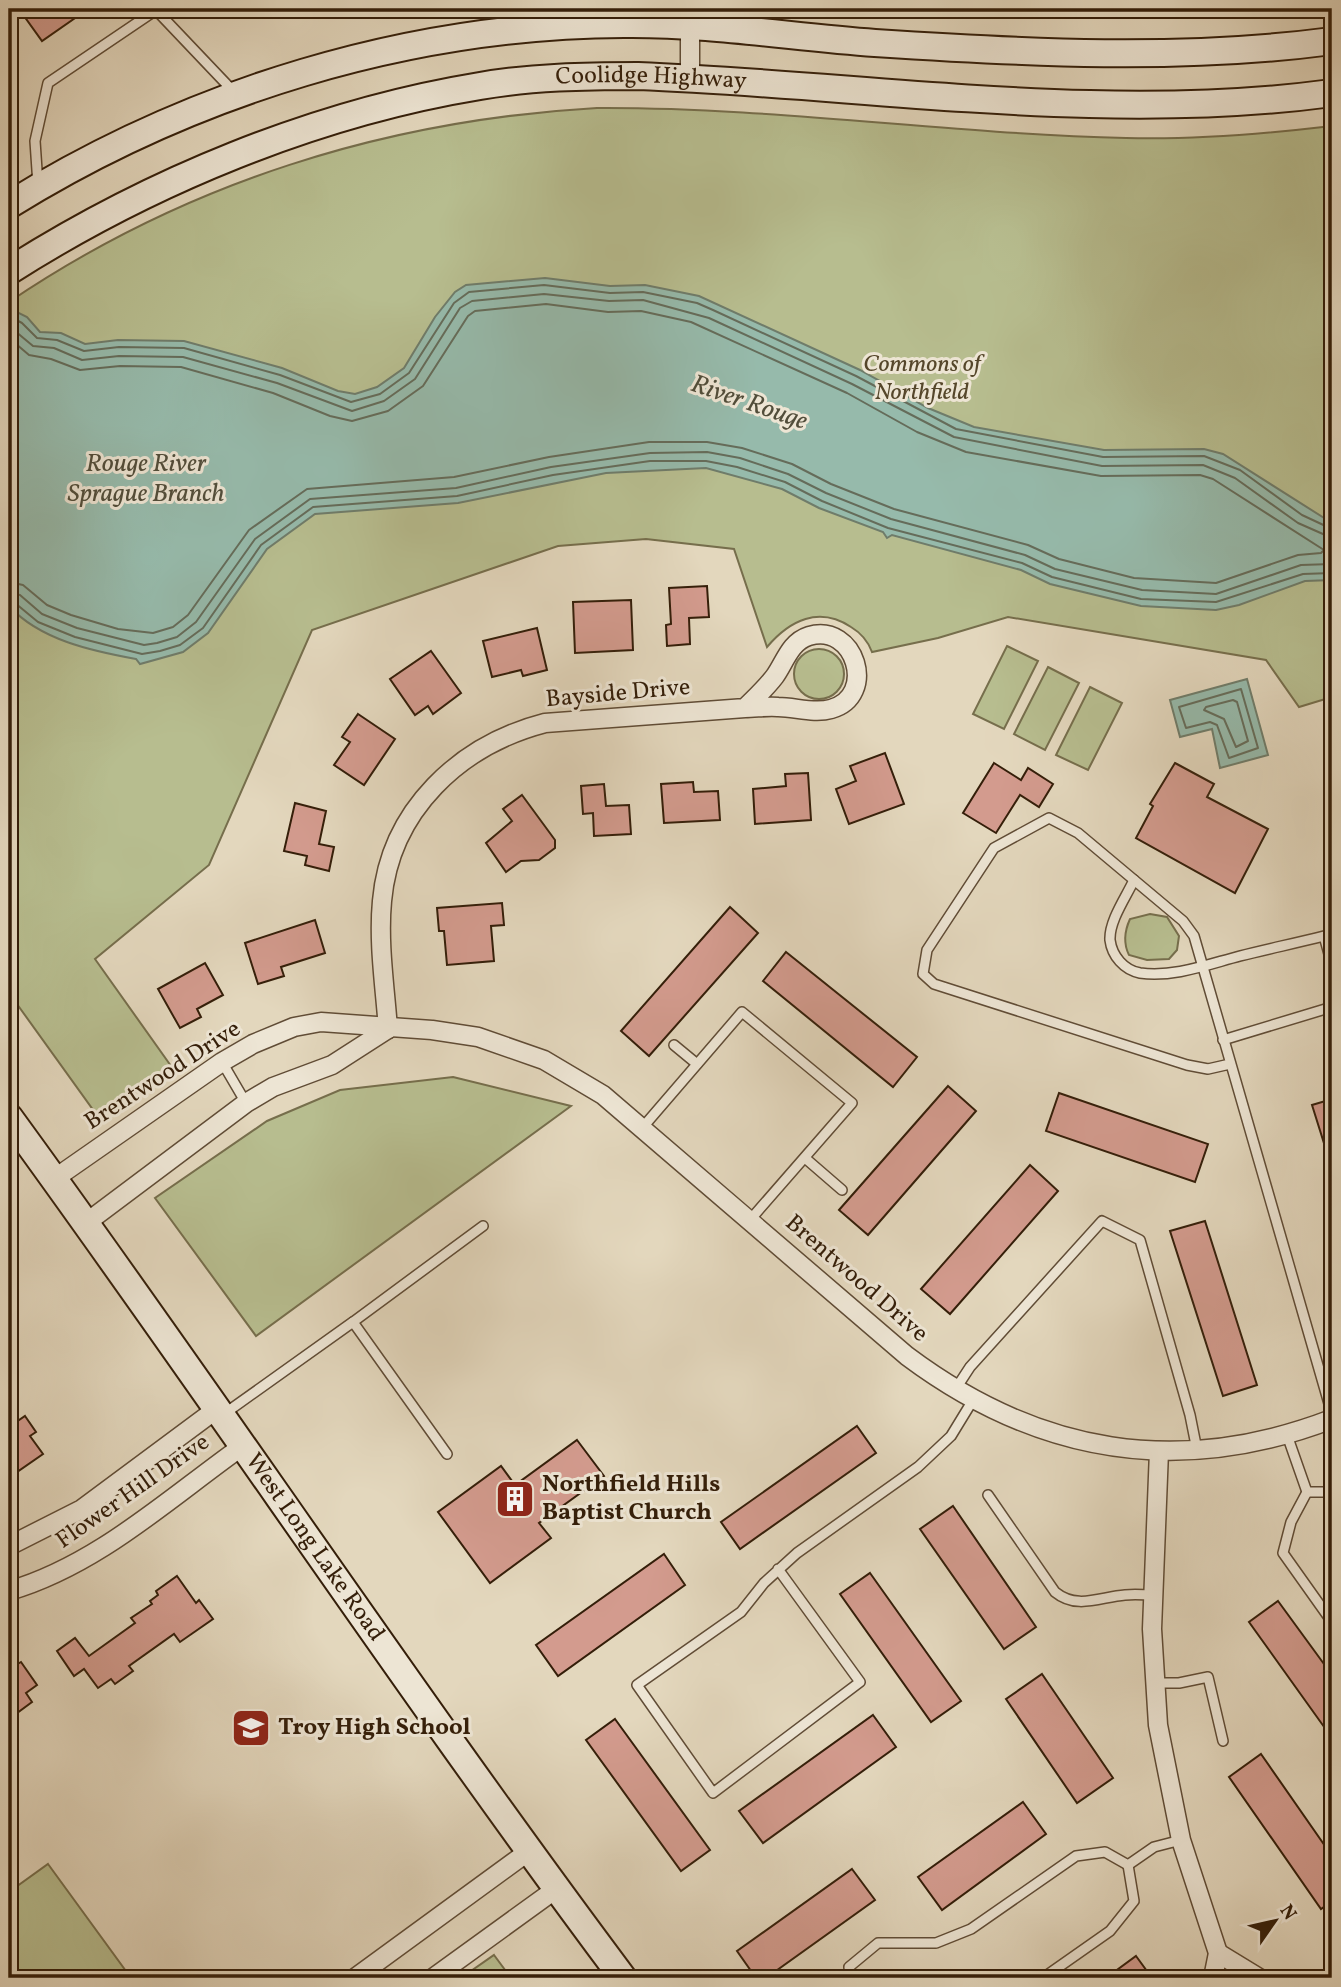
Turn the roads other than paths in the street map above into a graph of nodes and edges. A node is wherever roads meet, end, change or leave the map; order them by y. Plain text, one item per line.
1 (690, 17) edge
2 (1332, 41) edge
3 (690, 78) junction
4 (1332, 93) edge
5 (237, 95) junction
6 (38, 187) junction
7 (9, 205) edge
8 (9, 271) edge
9 (745, 708) junction
10 (1134, 880) junction
11 (1332, 965) edge
12 (1202, 966) junction
13 (1332, 1007) edge
14 (388, 1029) junction
15 (1223, 1040) junction
16 (674, 1045) dead end
17 (222, 1062) junction
18 (697, 1064) junction
19 (1230, 1065) junction
20 (246, 1103) junction
21 (9, 1117) edge
22 (643, 1127) junction
23 (805, 1158) junction
24 (54, 1179) junction
25 (842, 1189) dead end
26 (750, 1220) junction
27 (86, 1223) junction
28 (483, 1226) dead end
29 (353, 1322) junction
30 (955, 1390) junction
31 (973, 1400) junction
32 (220, 1412) junction
33 (1332, 1414) edge
34 (1332, 1419) edge
35 (1287, 1435) junction
36 (244, 1445) junction
37 (1159, 1451) junction
38 (1197, 1451) junction
39 (447, 1454) dead end
40 (1307, 1492) junction
41 (1332, 1492) edge
42 (988, 1495) dead end
43 (9, 1546) edge
44 (778, 1569) junction
45 (9, 1591) edge
46 (1154, 1595) junction
47 (1332, 1622) edge
48 (1155, 1683) junction
49 (1223, 1741) dead end
50 (1181, 1840) junction
51 (529, 1851) junction
52 (1128, 1865) junction
53 (556, 1889) junction
54 (1218, 1953) junction
55 (1332, 1974) edge
56 (355, 1978) edge
57 (433, 1978) edge
58 (623, 1978) edge
59 (850, 1978) edge
60 (1043, 1978) edge
61 (1213, 1978) edge
62 (1259, 1978) edge
63 (1322, 1978) edge

1 - 2 main road
1 - 3 street
1 - 5 main road
3 - 4 main road, Coolidge Highway
3 - 8 main road, Coolidge Highway
5 - 6 main road
5 - 6 lane
6 - 7 main road
9 - 9 street, Bayside Drive
9 - 14 street, Bayside Drive
10 - 12 lane
10 - 12 lane
10 - 19 lane
11 - 12 lane
12 - 15 lane
13 - 15 lane
14 - 17 street, Brentwood Drive
14 - 20 street
14 - 22 street, Brentwood Drive
15 - 19 lane
16 - 18 lane
17 - 20 lane
17 - 24 street, Brentwood Drive
18 - 22 lane
18 - 23 lane
19 - 33 lane
20 - 27 street
21 - 24 main road, West Long Lake Road
22 - 26 street, Brentwood Drive
23 - 25 lane
23 - 26 lane
24 - 27 main road, West Long Lake Road
26 - 30 street, Brentwood Drive
27 - 32 main road, West Long Lake Road
28 - 29 lane
29 - 32 lane
29 - 39 lane
30 - 31 street, Brentwood Drive
30 - 38 lane
31 - 37 street, Brentwood Drive
31 - 44 lane
32 - 36 main road, West Long Lake Road
32 - 43 street, Flower Hill Drive
34 - 35 street, Brentwood Drive
35 - 38 street, Brentwood Drive
35 - 40 lane
36 - 45 street, Flower Hill Drive
36 - 51 main road, West Long Lake Road
37 - 38 street, Brentwood Drive
37 - 46 street
40 - 41 lane
40 - 47 lane
42 - 46 lane
44 - 44 lane
46 - 48 street
48 - 49 lane
48 - 50 street
50 - 52 lane
50 - 54 street
51 - 53 main road, West Long Lake Road
51 - 56 street
52 - 59 lane
52 - 60 lane
53 - 57 street
53 - 58 main road, West Long Lake Road
54 - 61 street
54 - 62 street
55 - 63 lane

